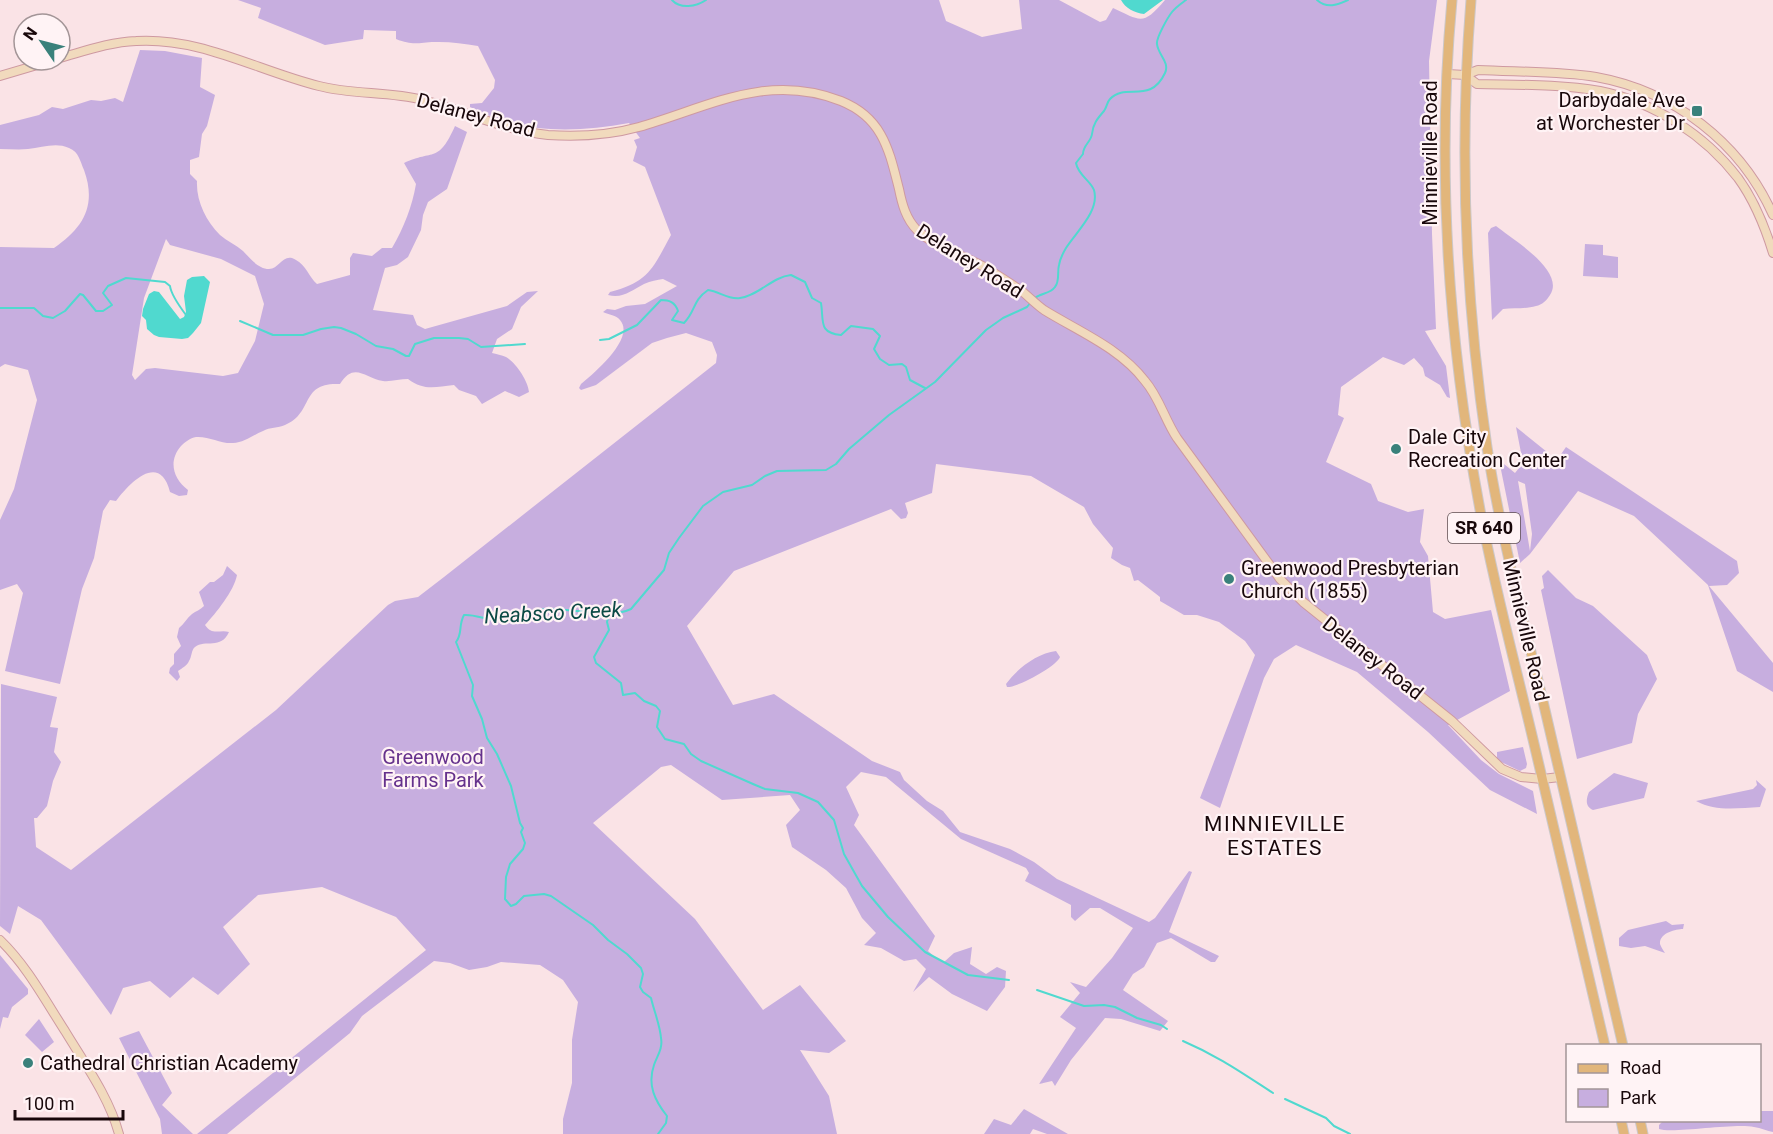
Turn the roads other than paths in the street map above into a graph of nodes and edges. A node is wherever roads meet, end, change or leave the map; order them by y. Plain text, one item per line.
1 (1452, 0) edge
2 (1471, 0) edge
3 (72, 55) edge
4 (1448, 74) junction
5 (1465, 75) junction
6 (1773, 214) edge
7 (1773, 253) edge
8 (1560, 777) junction
9 (1542, 779) junction
10 (0, 940) edge
11 (1605, 1044) edge
12 (1623, 1044) edge
13 (120, 1134) edge

1 - 4 main road, Minnieville Road / SR 640
2 - 5 main road, Minnieville Road / SR 640
3 - 9 street, Delaney Road
4 - 5 street
4 - 9 main road, Minnieville Road / SR 640
5 - 6 street
5 - 7 street
5 - 8 main road, Minnieville Road / SR 640
8 - 9 street, Delaney Road
8 - 12 main road, Minnieville Road / SR 640
9 - 11 main road, Minnieville Road / SR 640
10 - 13 street

